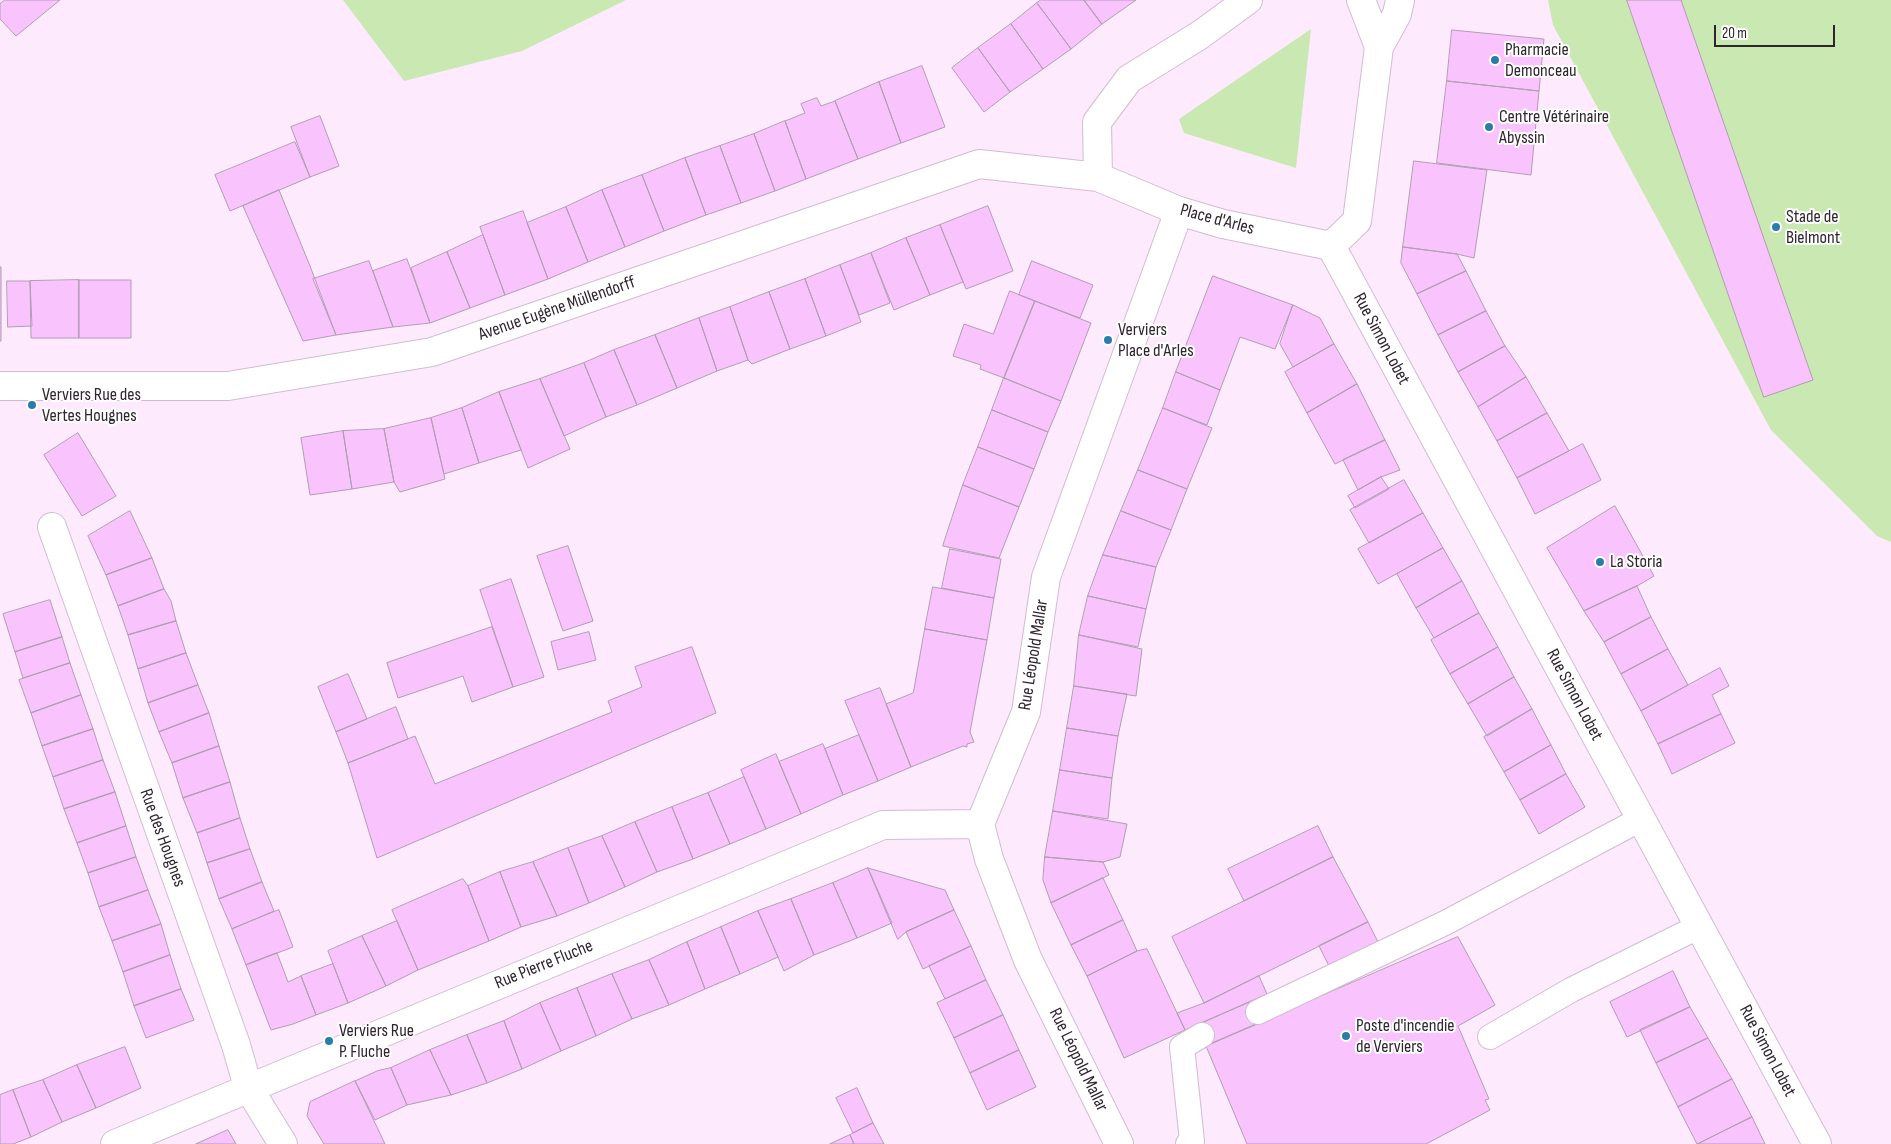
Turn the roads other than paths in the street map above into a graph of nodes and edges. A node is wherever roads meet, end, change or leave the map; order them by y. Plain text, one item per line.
1 (1248, 0) edge
2 (1361, 0) edge
3 (1400, 0) edge
4 (1379, 47) junction
5 (1098, 177) junction
6 (1179, 211) junction
7 (1331, 246) junction
8 (0, 386) edge
9 (52, 527) dead end
10 (1641, 819) junction
11 (980, 824) junction
12 (1700, 926) junction
13 (1258, 1012) dead end
14 (1202, 1036) dead end
15 (1490, 1037) dead end
16 (248, 1088) junction
17 (115, 1144) edge
18 (283, 1144) edge
19 (1119, 1144) edge
20 (1188, 1144) edge
21 (1817, 1144) edge

1 - 5 street
2 - 4 street
3 - 4 street
4 - 7 street
5 - 6 street, Place d'Arles
5 - 8 street, Avenue Eugène Müllendorff
6 - 7 street, Place d'Arles
6 - 11 street, Rue Léopold Mallar
7 - 10 street, Rue Simon Lobet
9 - 16 street, Rue des Hougnes
10 - 12 street, Rue Simon Lobet
10 - 13 lane
11 - 16 street, Rue Pierre Fluche
11 - 19 street, Rue Léopold Mallar
12 - 15 lane
12 - 21 street, Rue Simon Lobet
14 - 20 lane
16 - 17 street, Rue Pierre Fluche
16 - 18 street, Rue des Hougnes

